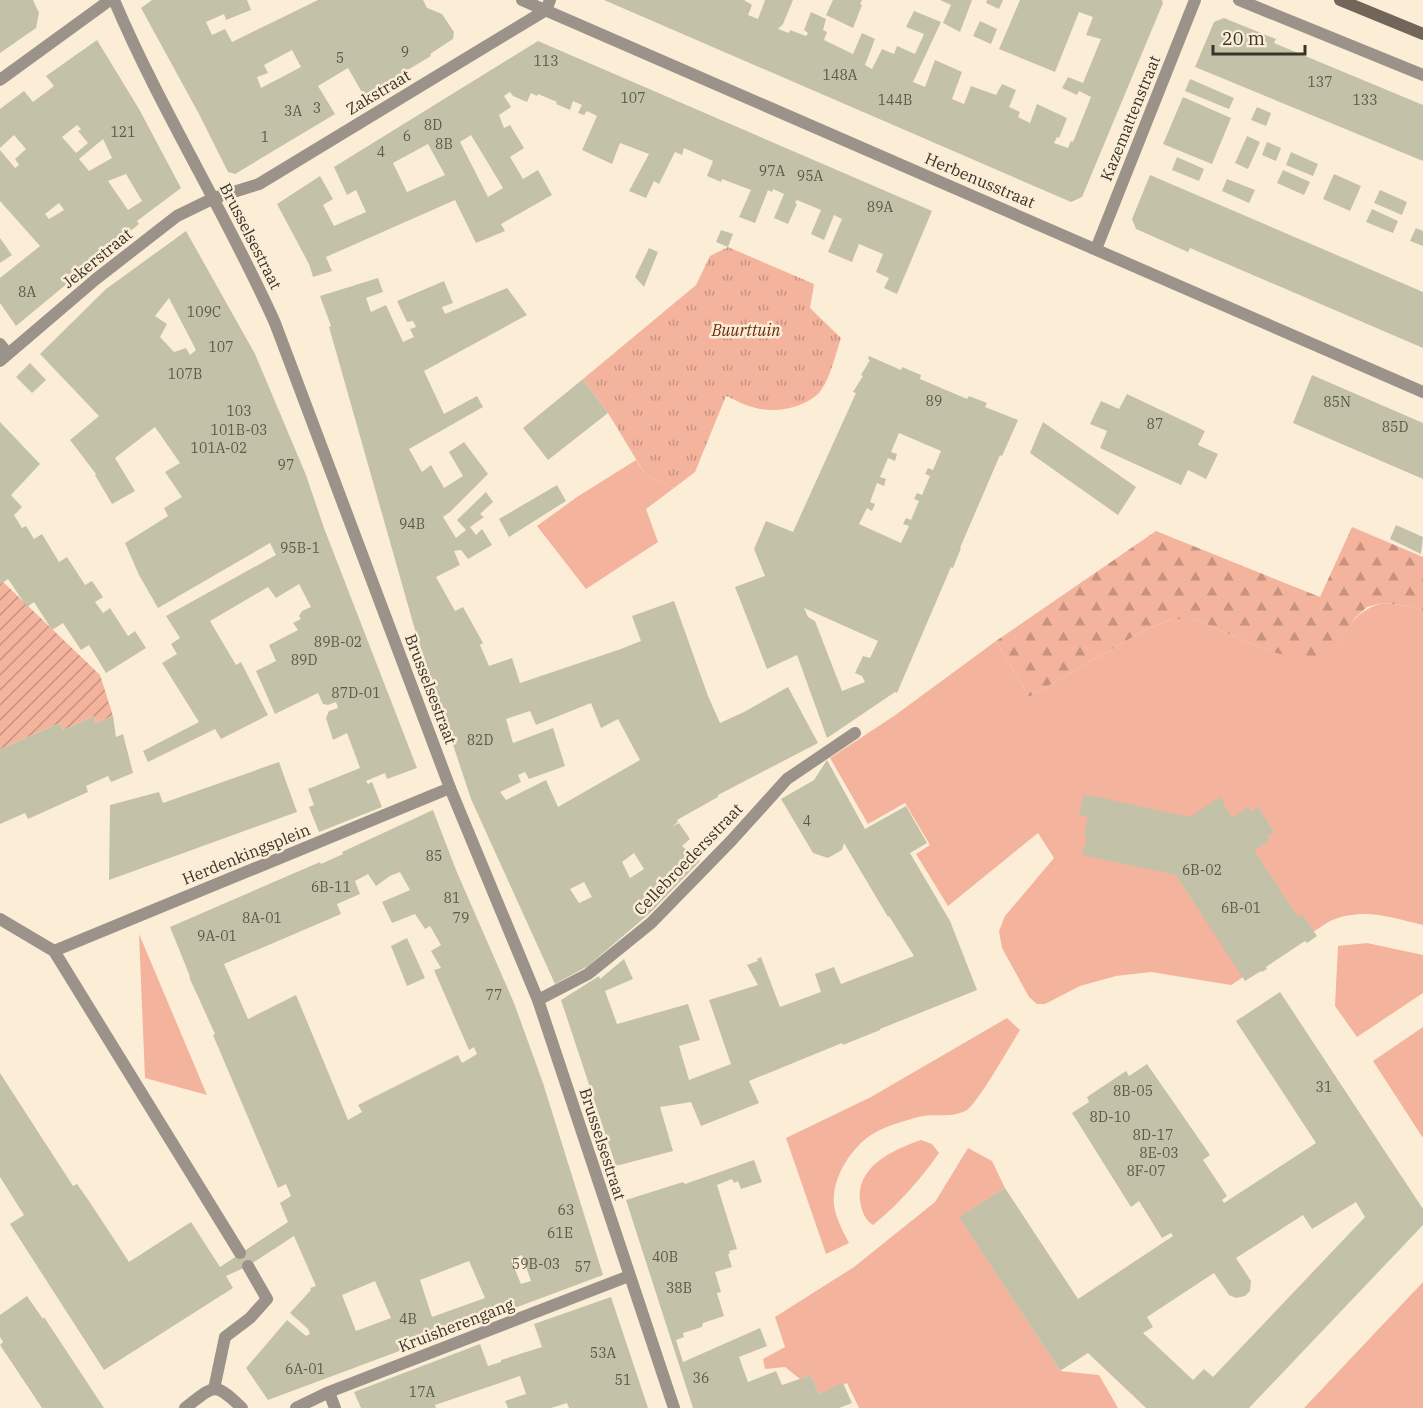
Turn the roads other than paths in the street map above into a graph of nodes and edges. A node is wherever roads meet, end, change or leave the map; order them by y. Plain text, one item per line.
1 (112, 0) edge
2 (522, 0) edge
3 (1195, 0) edge
4 (1239, 0) edge
5 (1340, 0) edge
6 (548, 5) edge
7 (1423, 34) edge
8 (1423, 75) edge
9 (0, 80) edge
10 (214, 198) junction
11 (1096, 249) junction
12 (0, 344) edge
13 (4, 358) edge
14 (1423, 392) edge
15 (855, 733) dead end
16 (450, 788) junction
17 (0, 919) edge
18 (54, 951) junction
19 (538, 1000) junction
20 (240, 1253) dead end
21 (248, 1266) dead end
22 (629, 1276) junction
23 (214, 1389) junction
24 (329, 1392) junction
25 (185, 1408) edge
26 (242, 1408) edge
27 (296, 1408) edge
28 (335, 1408) edge
29 (674, 1408) edge

1 - 9 street
1 - 10 street, Brusselsestraat
2 - 6 street, Herbenusstraat
3 - 11 street, Kazemattenstraat
4 - 8 street
5 - 7 main road
6 - 10 street, Zakstraat
6 - 11 street, Herbenusstraat
10 - 13 street, Jekerstraat
10 - 16 street, Brusselsestraat
11 - 14 street, Herbenusstraat
12 - 13 street, Jekerstraat
15 - 19 street, Cellebroedersstraat
16 - 18 street, Herdenkingsplein
16 - 19 street, Brusselsestraat
17 - 18 street
18 - 20 street
19 - 22 street, Brusselsestraat
21 - 23 street
22 - 24 street, Kruisherengang
22 - 29 street, Brusselsestraat
23 - 25 street
23 - 26 street
24 - 27 street, Kruisherengang
24 - 28 street

